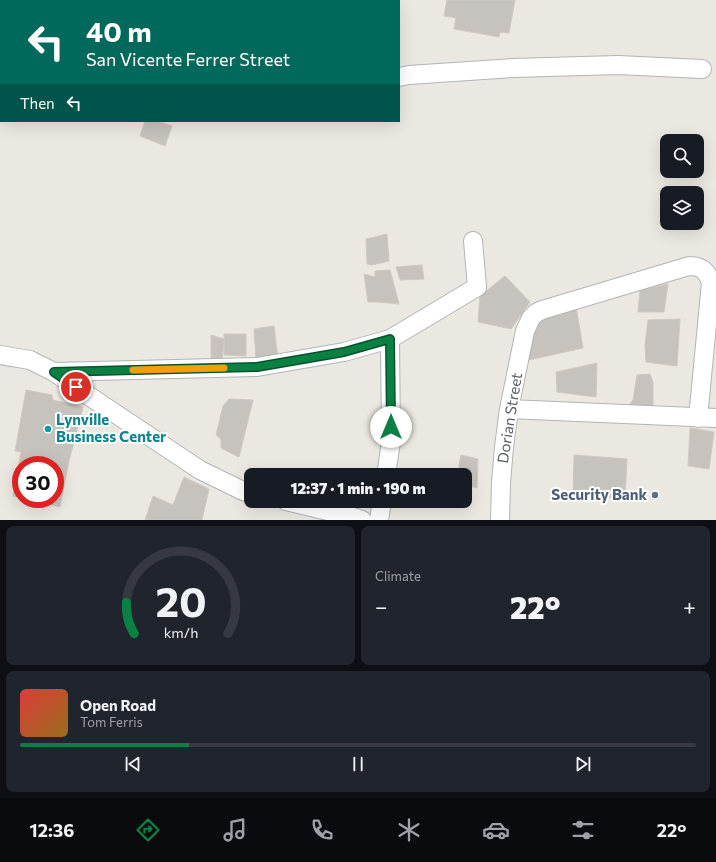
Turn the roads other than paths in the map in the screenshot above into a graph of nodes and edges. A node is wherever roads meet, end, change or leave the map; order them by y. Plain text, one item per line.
1 (702, 69) dead end
2 (400, 77) edge
3 (473, 241) dead end
4 (390, 339) junction
5 (0, 355) edge
6 (54, 372) junction
7 (509, 409) junction
8 (698, 418) junction
9 (716, 418) edge
10 (387, 468) edge
11 (244, 491) edge
12 (315, 508) edge
13 (381, 508) edge
14 (362, 520) edge
15 (379, 520) edge
16 (500, 520) edge

1 - 2 street
3 - 4 street
4 - 6 street
4 - 10 street
5 - 6 street
6 - 11 street
7 - 8 street
7 - 8 street, Dorian Street
7 - 16 street, Dorian Street
8 - 9 street
12 - 14 street
13 - 15 street

